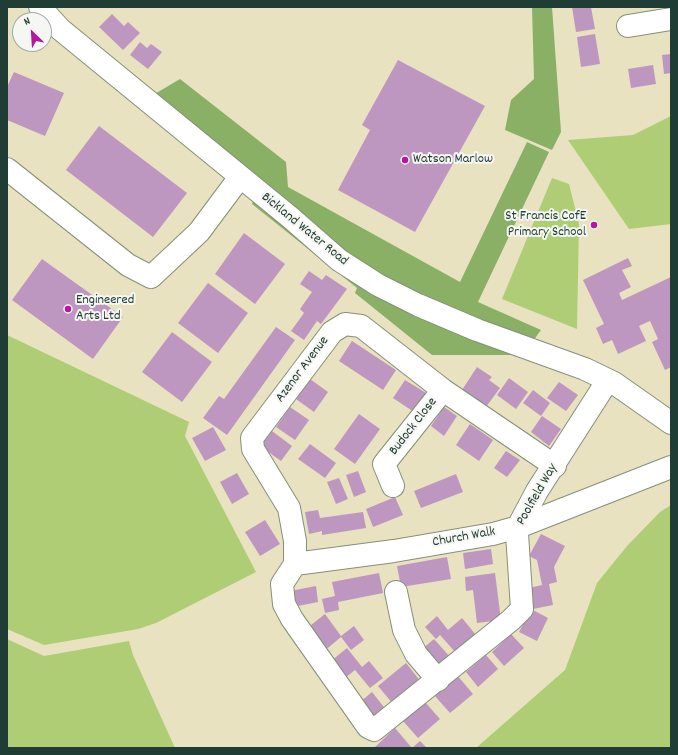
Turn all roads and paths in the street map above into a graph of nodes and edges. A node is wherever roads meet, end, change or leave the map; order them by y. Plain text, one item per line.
1 (40, 7) edge
2 (671, 19) edge
3 (628, 26) dead end
4 (7, 168) edge
5 (240, 177) junction
6 (608, 380) junction
7 (443, 390) junction
8 (671, 423) edge
9 (555, 466) junction
10 (671, 467) edge
11 (393, 486) dead end
12 (518, 527) junction
13 (295, 564) junction
14 (396, 592) dead end
15 (438, 680) junction

1 - 5 street, Bickland Water Road
2 - 3 street
4 - 5 street
5 - 6 street, Bickland Water Road
6 - 8 street, Bickland Water Road
6 - 9 street, Poolfield Way
7 - 9 street, Azenor Avenue
7 - 11 street, Budock Close
7 - 13 street, Azenor Avenue
9 - 12 street, Poolfield Way
10 - 12 street, Church Walk
12 - 13 street, Church Walk
12 - 15 street, Poolfield Way
13 - 15 street, Poolfield Way
14 - 15 street

